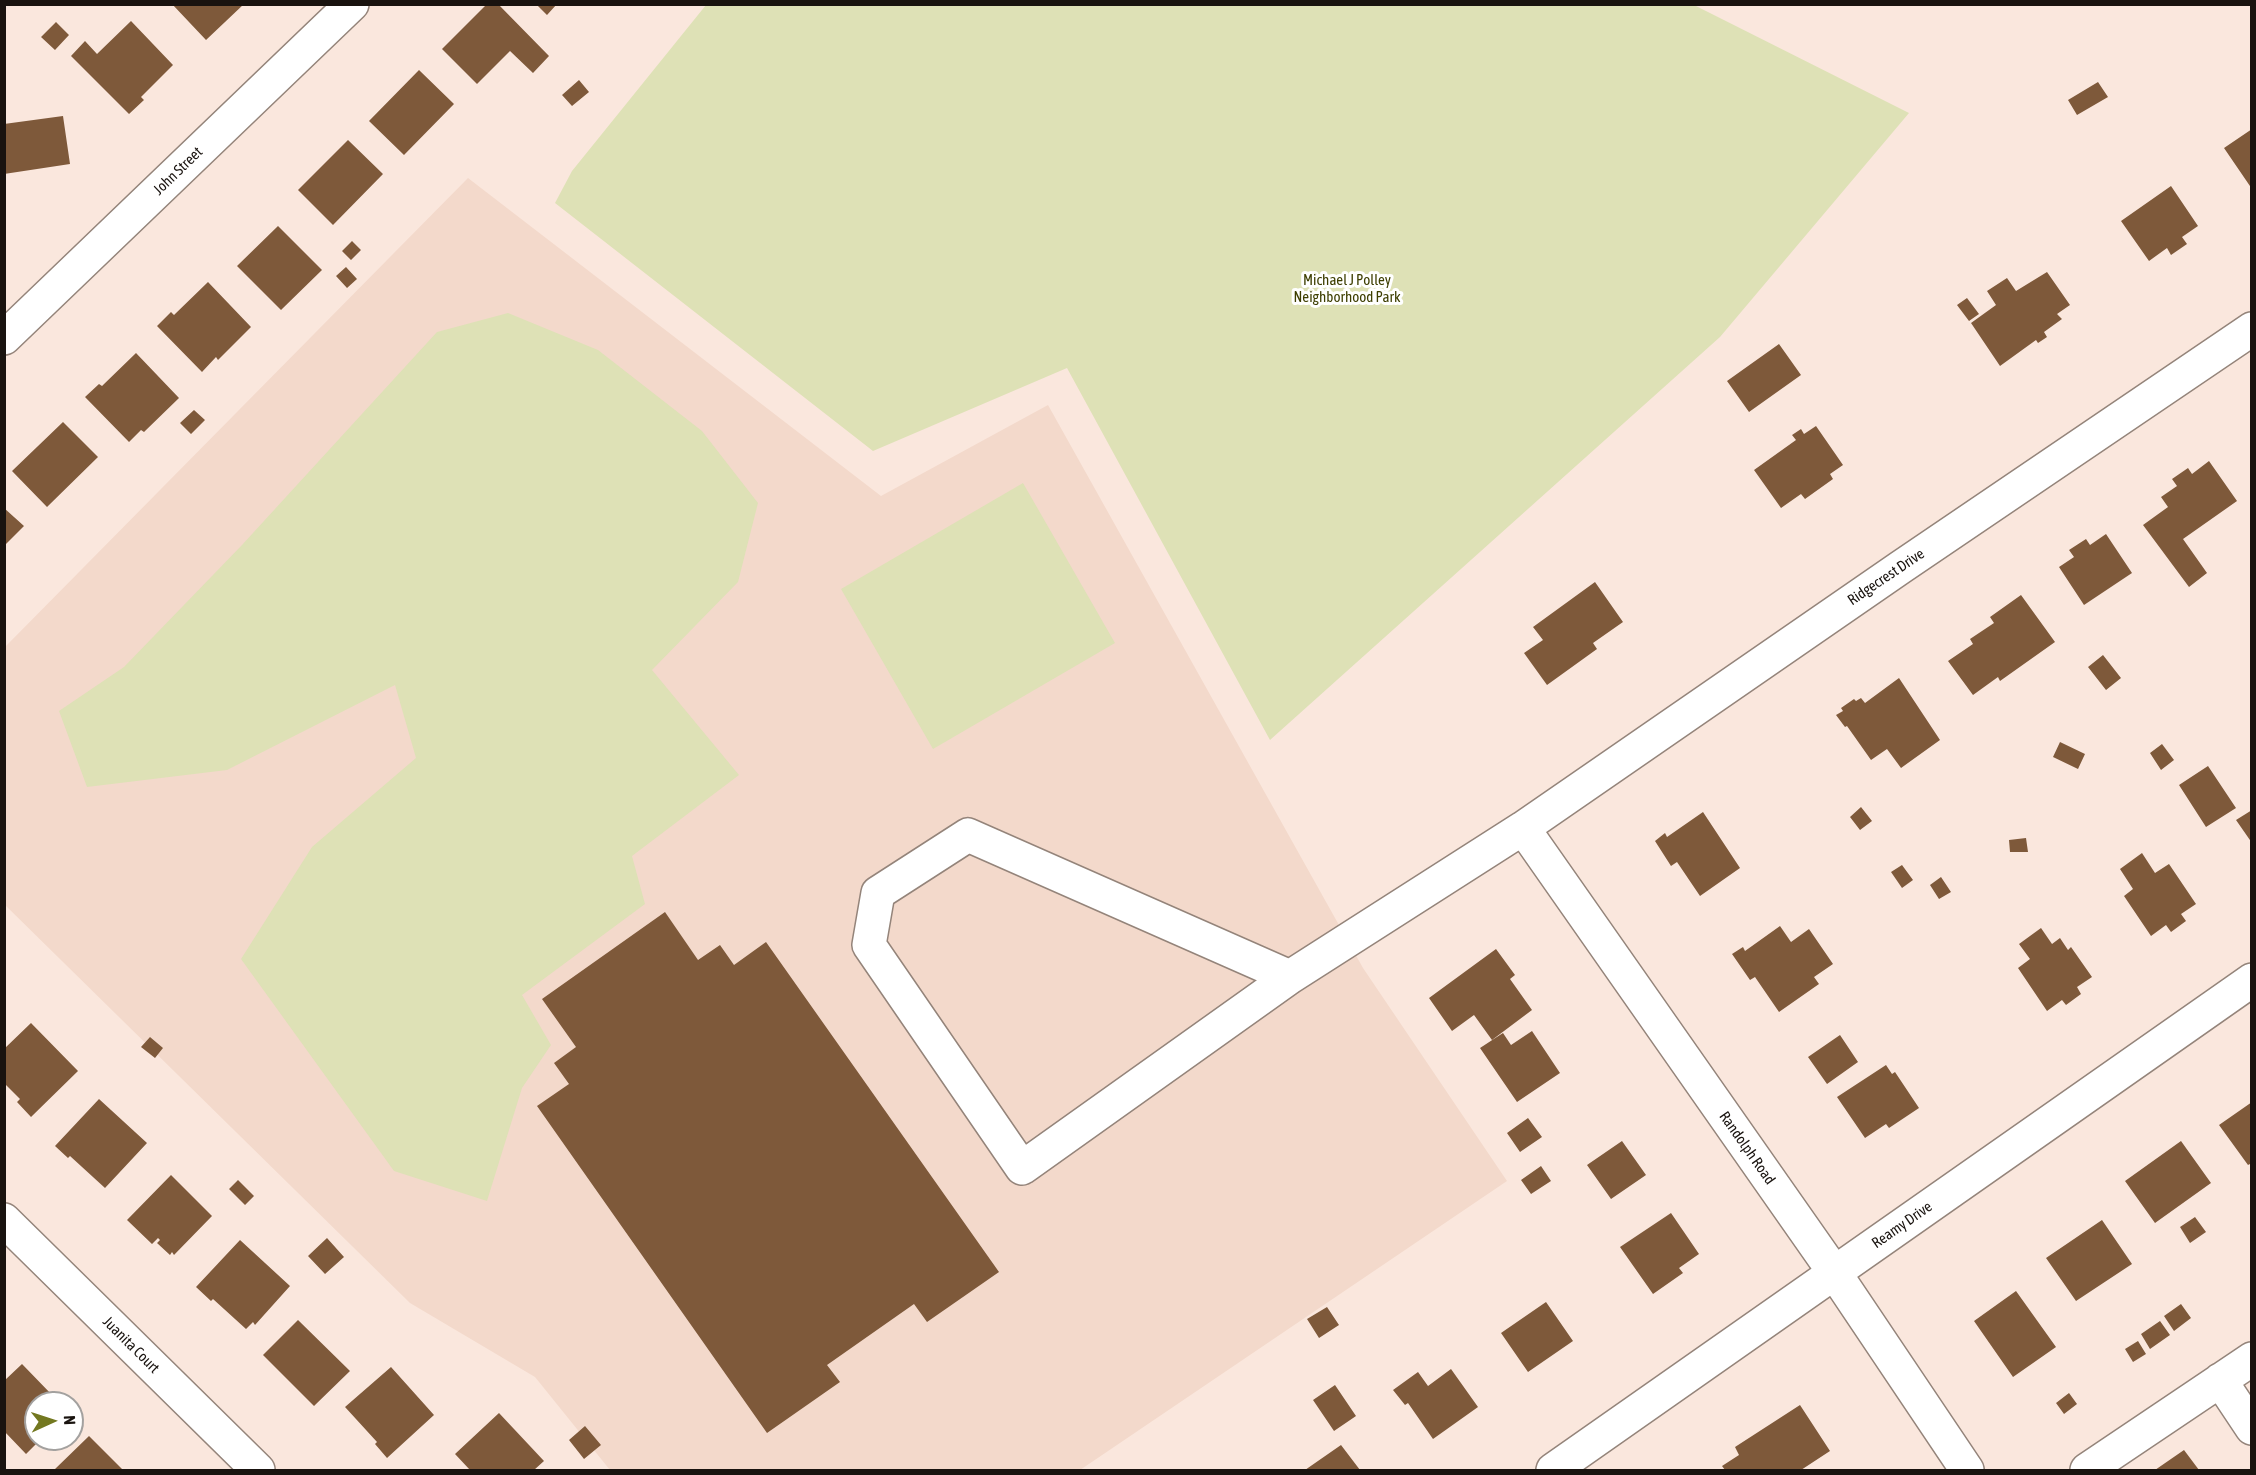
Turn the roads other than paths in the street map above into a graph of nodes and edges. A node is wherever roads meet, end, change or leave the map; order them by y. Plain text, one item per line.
1 (352, 4) edge
2 (2252, 329) edge
3 (4, 338) edge
4 (1523, 828) junction
5 (1290, 978) junction
6 (2252, 980) edge
7 (4, 1220) edge
8 (1834, 1272) junction
9 (2252, 1359) edge
10 (2220, 1380) junction
11 (2252, 1428) edge
12 (258, 1470) edge
13 (1553, 1470) edge
14 (1967, 1470) edge
15 (2087, 1470) edge

1 - 3 street, John Street
2 - 4 street, Ridgecrest Drive
4 - 5 street, Ridgecrest Drive
4 - 8 street, Randolph Road
5 - 5 street, Ridgecrest Drive
6 - 8 street, Reamy Drive
7 - 12 street, Juanita Court
8 - 13 street, Reamy Drive
8 - 14 street, Randolph Road
9 - 10 street
10 - 11 street
10 - 15 street

